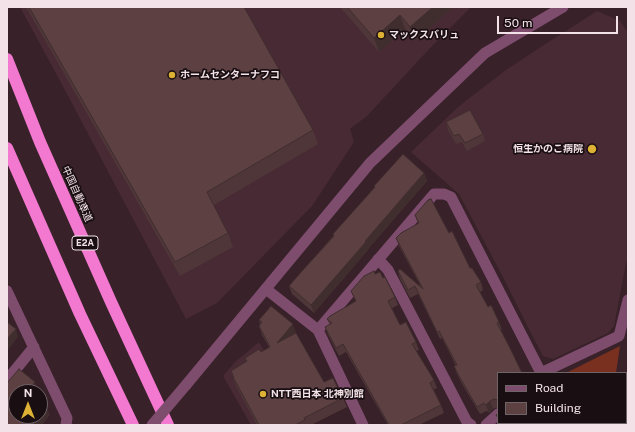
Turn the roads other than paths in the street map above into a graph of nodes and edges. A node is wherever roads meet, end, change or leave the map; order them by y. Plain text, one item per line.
1 (562, 7) edge
2 (7, 59) edge
3 (7, 148) edge
4 (378, 259) junction
5 (266, 290) junction
6 (7, 291) edge
7 (628, 300) edge
8 (318, 330) junction
9 (34, 347) junction
10 (540, 372) edge
11 (543, 372) edge
12 (7, 380) edge
13 (497, 415) edge
14 (66, 425) edge
15 (133, 425) edge
16 (152, 425) edge
17 (168, 425) edge
18 (363, 425) edge
19 (471, 425) edge
20 (486, 425) edge

1 - 5 street
2 - 17 highway, 中国自動車道 / E2A
3 - 15 highway
4 - 8 street
4 - 10 street
4 - 19 street
5 - 8 street
5 - 16 street, bridge
6 - 9 street
7 - 11 street
8 - 18 street
9 - 12 street
9 - 14 street
13 - 20 street

